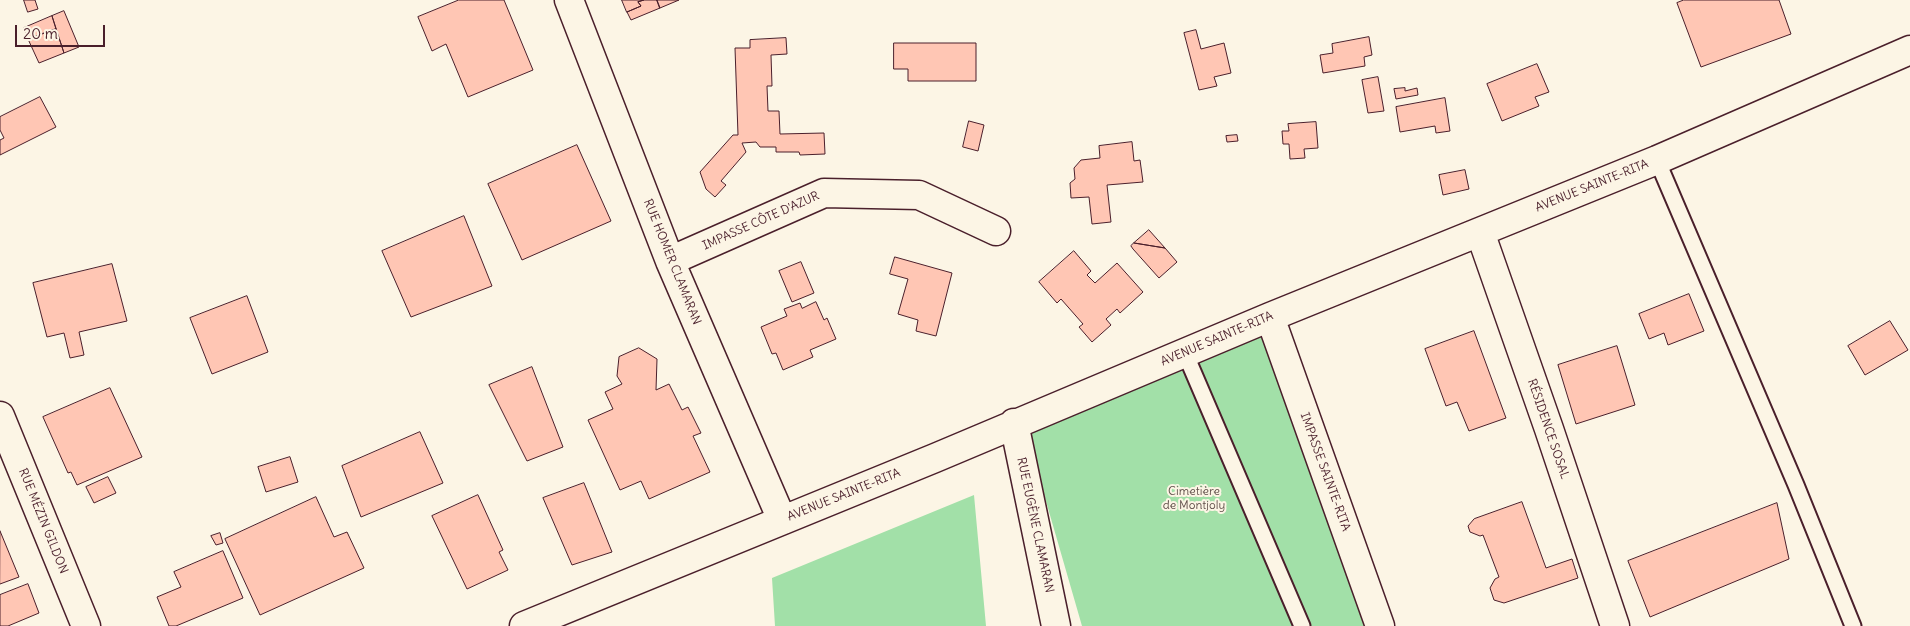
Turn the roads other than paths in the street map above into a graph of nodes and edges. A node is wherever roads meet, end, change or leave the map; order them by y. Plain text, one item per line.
1 (569, 0) edge
2 (1910, 50) edge
3 (1657, 160) junction
4 (996, 230) dead end
5 (1480, 232) junction
6 (670, 261) junction
7 (1270, 318) junction
8 (1185, 352) junction
9 (0, 416) edge
10 (1014, 423) junction
11 (782, 520) junction
12 (86, 626) edge
13 (524, 626) edge
14 (1056, 626) edge
15 (1302, 626) edge
16 (1380, 626) edge
17 (1615, 626) edge
18 (1853, 626) edge

1 - 6 street, RUE HOMER CLAMARAN
2 - 3 street, AVENUE SAINTE-RITA
3 - 5 street, AVENUE SAINTE-RITA
3 - 18 lane
4 - 6 street, IMPASSE CÔTE D'AZUR
5 - 7 street, AVENUE SAINTE-RITA
5 - 17 street, RÉSIDENCE SOSAL
6 - 11 street, RUE HOMER CLAMARAN
7 - 8 street, AVENUE SAINTE-RITA
7 - 16 street, IMPASSE SAINTE-RITA
8 - 10 street, AVENUE SAINTE-RITA
8 - 15 lane
9 - 12 street, RUE MÉZIN GILDON
10 - 11 street, AVENUE SAINTE-RITA
10 - 14 street, RUE EUGÈNE CLAMARAN
11 - 13 street, AVENUE SAINTE-RITA

